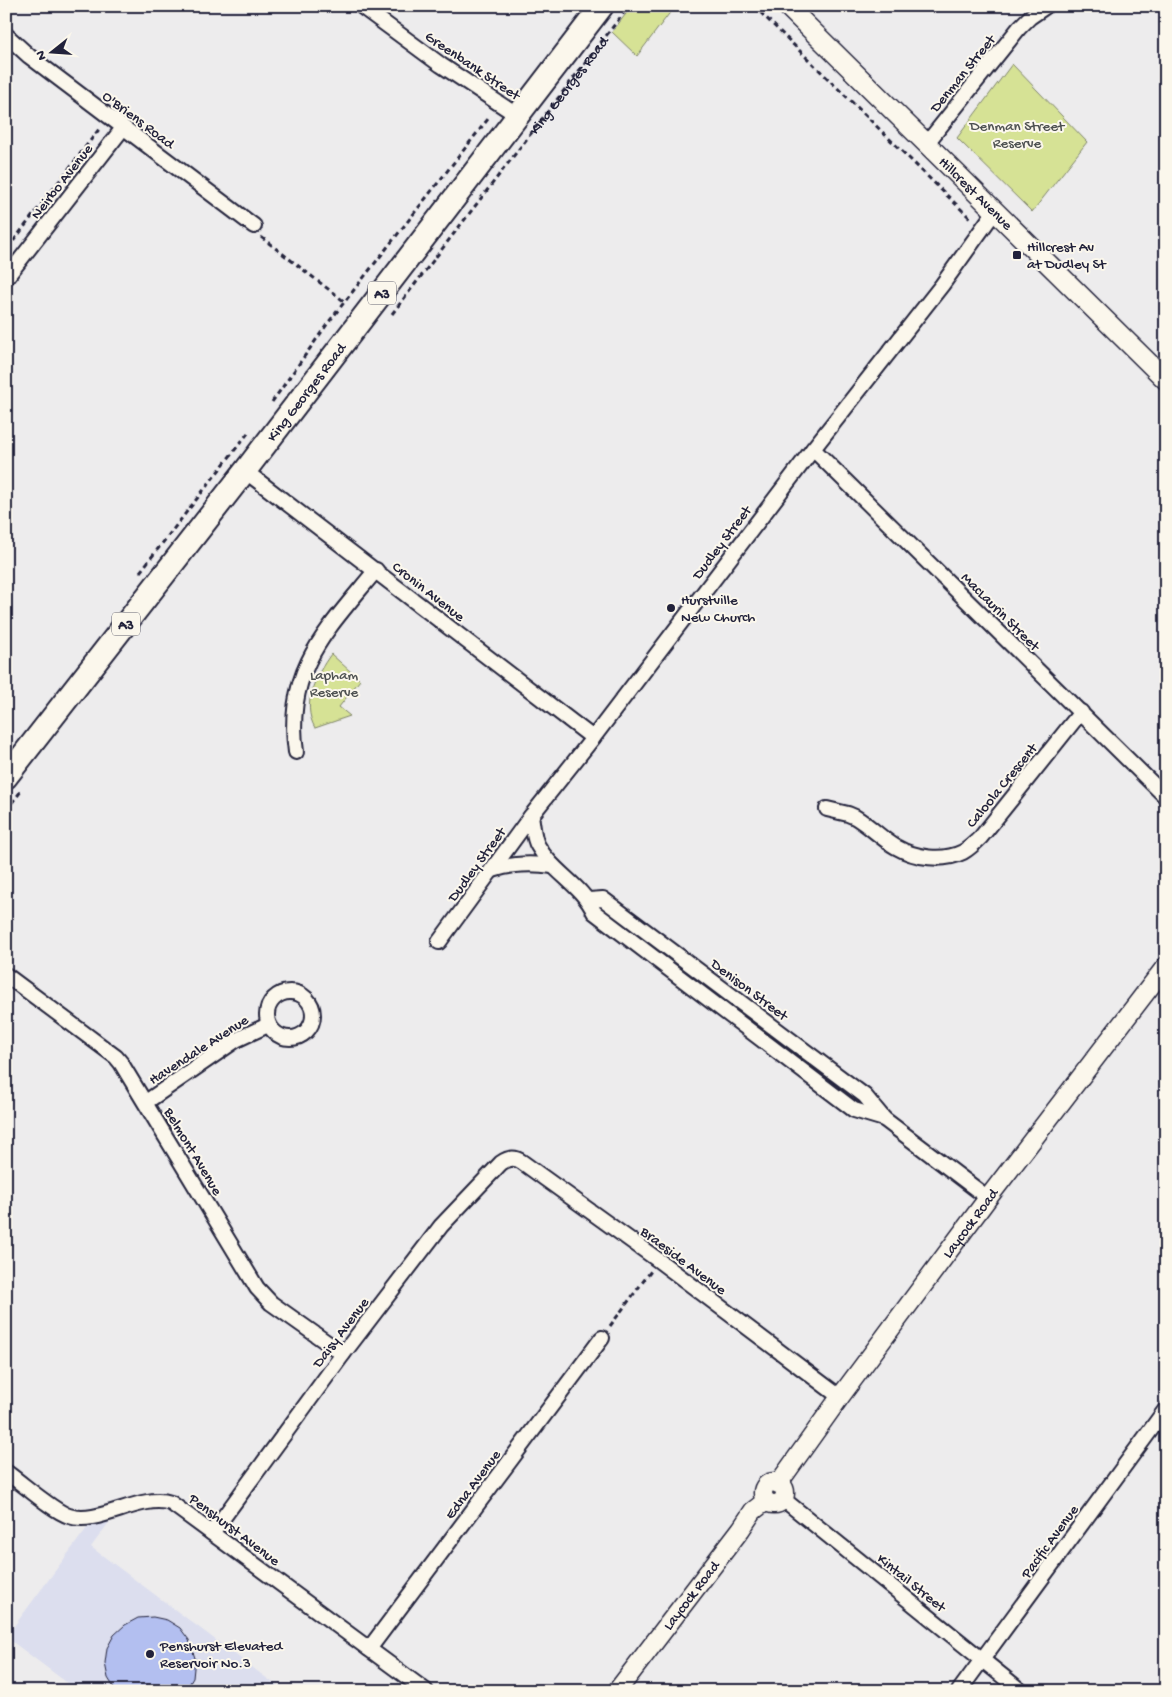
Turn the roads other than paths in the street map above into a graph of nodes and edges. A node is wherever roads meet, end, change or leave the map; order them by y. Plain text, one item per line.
1 (361, 6) edge
2 (602, 6) edge
3 (788, 6) edge
4 (1046, 6) edge
5 (6, 35) edge
6 (518, 116) junction
7 (123, 128) junction
8 (927, 143) junction
9 (995, 211) junction
10 (256, 231) road end
11 (6, 278) edge
12 (1166, 380) edge
13 (813, 449) junction
14 (245, 471) junction
15 (376, 570) junction
16 (1081, 712) junction
17 (592, 738) junction
18 (296, 752) dead end
19 (6, 777) edge
20 (1166, 796) edge
21 (827, 809) dead end
22 (531, 816) junction
23 (553, 866) junction
24 (493, 870) junction
25 (439, 942) dead end
26 (1166, 966) edge
27 (6, 975) edge
28 (268, 1024) dead end
29 (146, 1102) junction
30 (506, 1160) joint
31 (988, 1198) junction
32 (602, 1338) road end
33 (343, 1354) junction
34 (840, 1397) junction
35 (1166, 1409) edge
36 (6, 1472) edge
37 (776, 1494) junction
38 (212, 1533) junction
39 (369, 1649) junction
40 (982, 1660) junction
41 (426, 1691) edge
42 (617, 1691) edge
43 (959, 1691) edge
44 (1021, 1691) edge

1 - 6 street, Greenbank Street
2 - 6 highway, King Georges Road / A3
3 - 8 main road, Hillcrest Avenue
4 - 8 street, Denman Street
5 - 7 street, O'Briens Road
6 - 14 highway, King Georges Road / A3
7 - 10 street, O'Briens Road
7 - 11 street, Neirbo Avenue
8 - 9 main road, Hillcrest Avenue
9 - 12 main road, Hillcrest Avenue
9 - 13 street, Dudley Street
13 - 16 street, MacLaurin Street
13 - 17 street, Dudley Street
14 - 15 street, Cronin Avenue
14 - 19 highway, King Georges Road / A3
15 - 17 street, Cronin Avenue
15 - 18 street
16 - 20 street, MacLaurin Street
16 - 21 street, Caloola Crescent
17 - 22 street, Dudley Street
22 - 23 street
22 - 24 street, Dudley Street
23 - 24 street
23 - 31 street
24 - 25 street, Dudley Street
26 - 31 street, Laycock Road
27 - 29 street, Belmont Avenue
28 - 29 street, Havendale Avenue
29 - 33 street, Belmont Avenue
30 - 33 street, Daisy Avenue
30 - 34 street, Braeside Avenue
31 - 34 street, Laycock Road
32 - 39 street, Edna Avenue
33 - 38 street, Daisy Avenue
34 - 37 street, Laycock Road
35 - 40 street, Pacific Avenue
36 - 38 street, Penshurst Avenue
37 - 40 street, Kintail Street
37 - 42 street, Laycock Road
38 - 39 street, Penshurst Avenue
39 - 41 street, Penshurst Avenue
40 - 43 street, Pacific Avenue
40 - 44 street, Kintail Street

